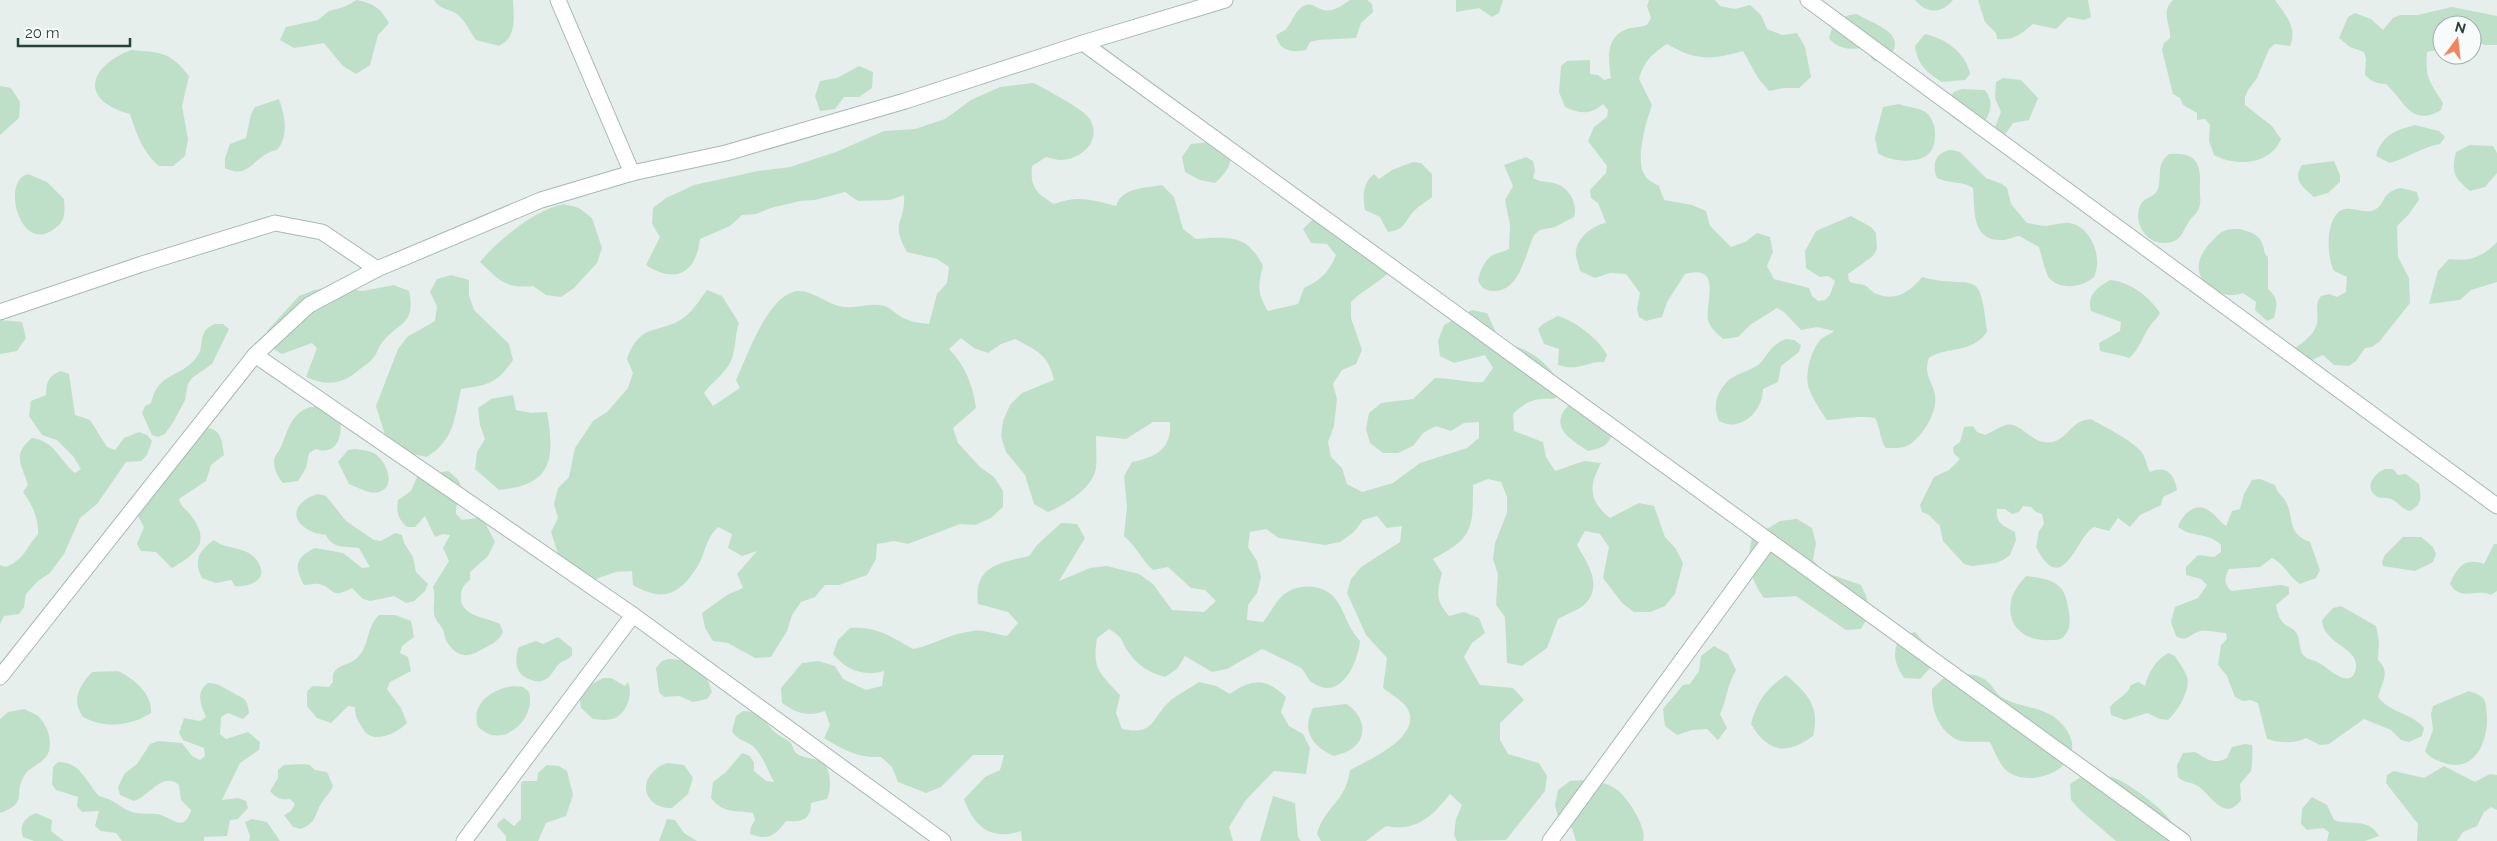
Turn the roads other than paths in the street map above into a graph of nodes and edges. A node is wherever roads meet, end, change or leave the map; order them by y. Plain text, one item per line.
1 (558, 0) edge
2 (1225, 0) edge
3 (1808, 0) edge
4 (1083, 43) junction
5 (632, 173) junction
6 (377, 269) junction
7 (0, 312) edge
8 (255, 355) junction
9 (2497, 506) edge
10 (1770, 541) junction
11 (633, 615) junction
12 (0, 677) edge
13 (464, 841) edge
14 (943, 841) edge
15 (1550, 841) edge
16 (2183, 841) edge

1 - 5 street
2 - 4 street
3 - 9 street
4 - 5 street
4 - 10 street
5 - 6 street
6 - 7 street
6 - 8 street
8 - 11 street
8 - 12 street
10 - 15 street
10 - 16 street
11 - 13 street
11 - 14 street

